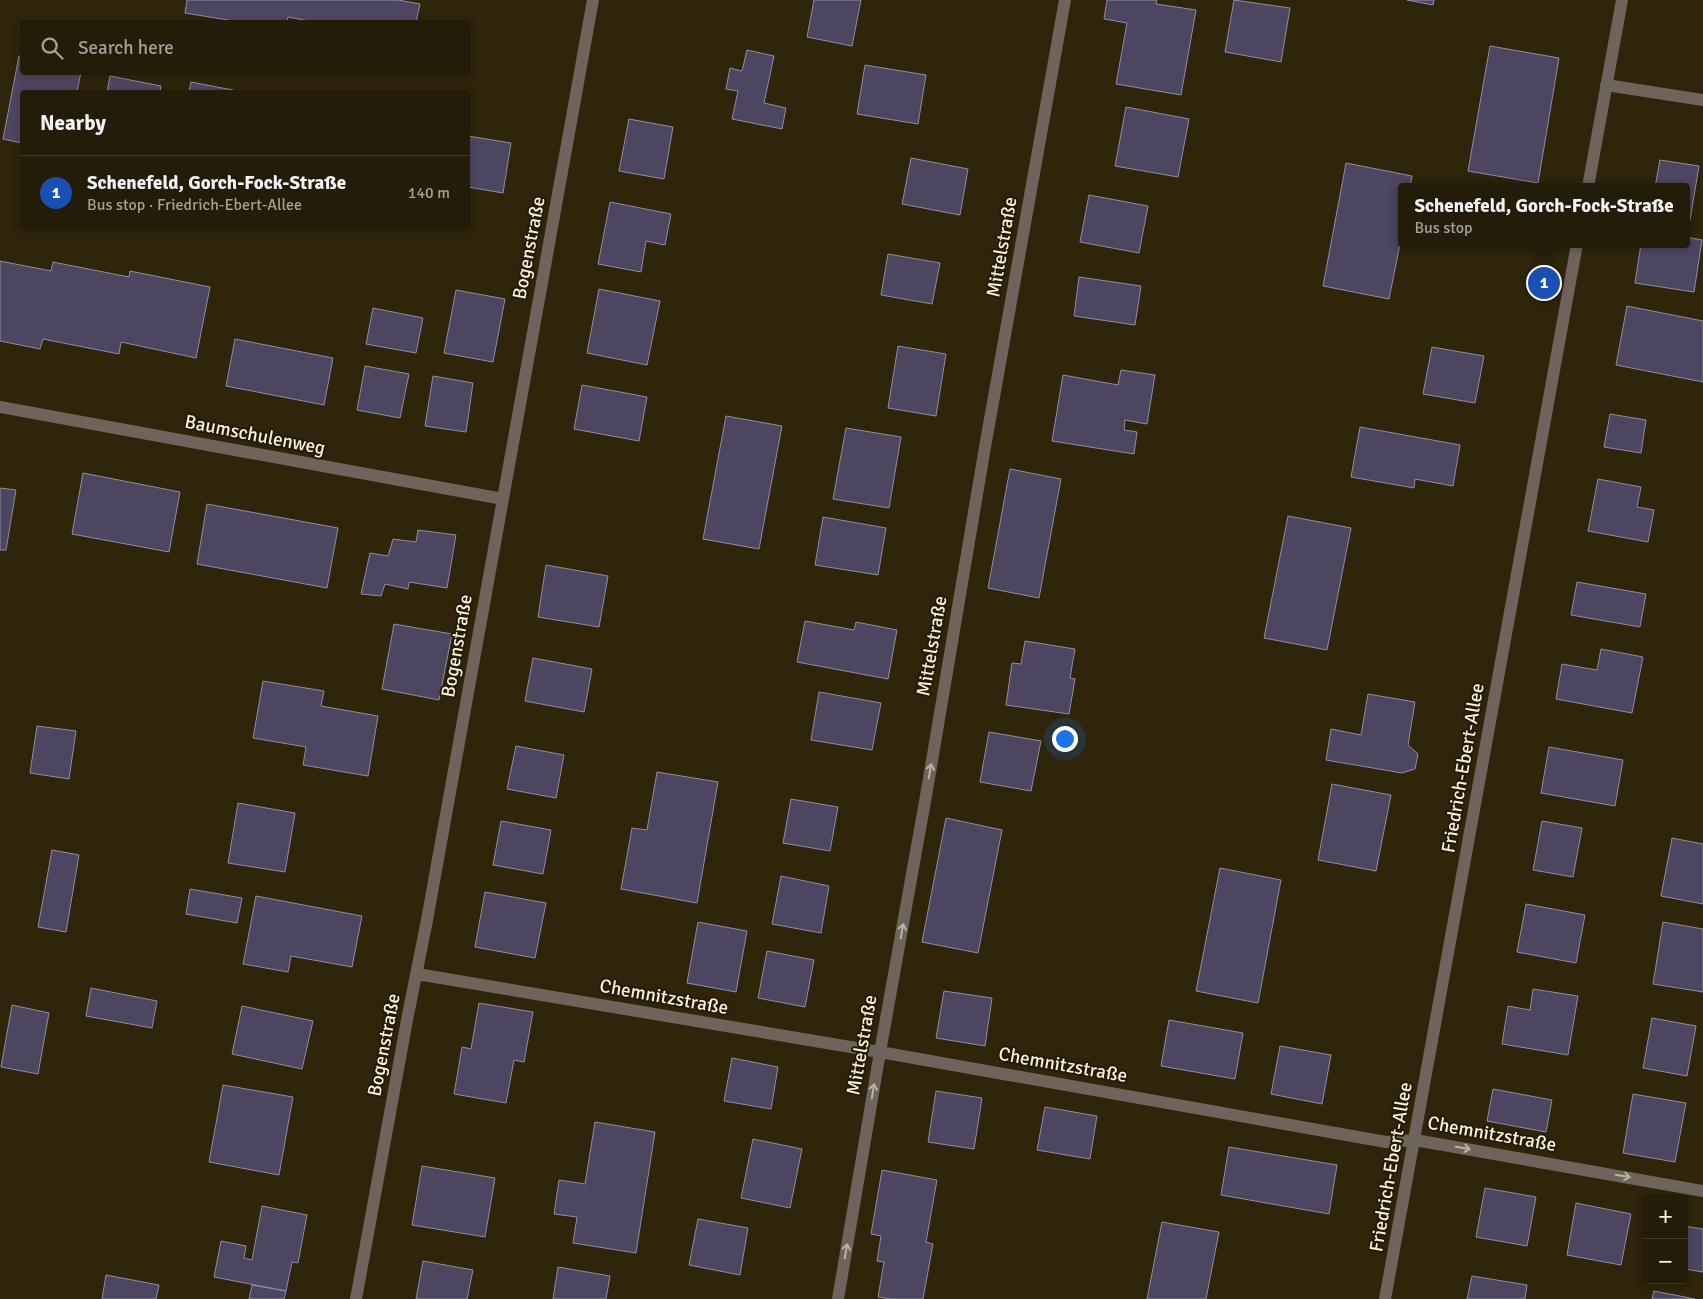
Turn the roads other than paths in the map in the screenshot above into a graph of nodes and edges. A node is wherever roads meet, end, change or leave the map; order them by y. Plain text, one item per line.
1 (593, 0) edge
2 (1065, 0) edge
3 (1622, 0) edge
4 (1606, 85) junction
5 (1703, 100) edge
6 (1589, 183) edge
7 (1576, 248) edge
8 (0, 407) edge
9 (503, 500) junction
10 (417, 974) junction
11 (880, 1052) junction
12 (1415, 1140) junction
13 (1703, 1191) edge
14 (356, 1299) edge
15 (838, 1299) edge
16 (1385, 1299) edge

1 - 9 street, Bogenstraße
11 -> 2 street, Mittelstraße
3 - 4 street
4 - 5 street
4 - 6 street
7 - 12 street, Friedrich-Ebert-Allee
8 - 9 street, Baumschulenweg
9 - 10 street, Bogenstraße
10 - 11 street, Chemnitzstraße
10 - 14 street, Bogenstraße
11 - 12 street, Chemnitzstraße
15 -> 11 street, Mittelstraße
12 -> 13 street, Chemnitzstraße
12 - 16 street, Friedrich-Ebert-Allee

